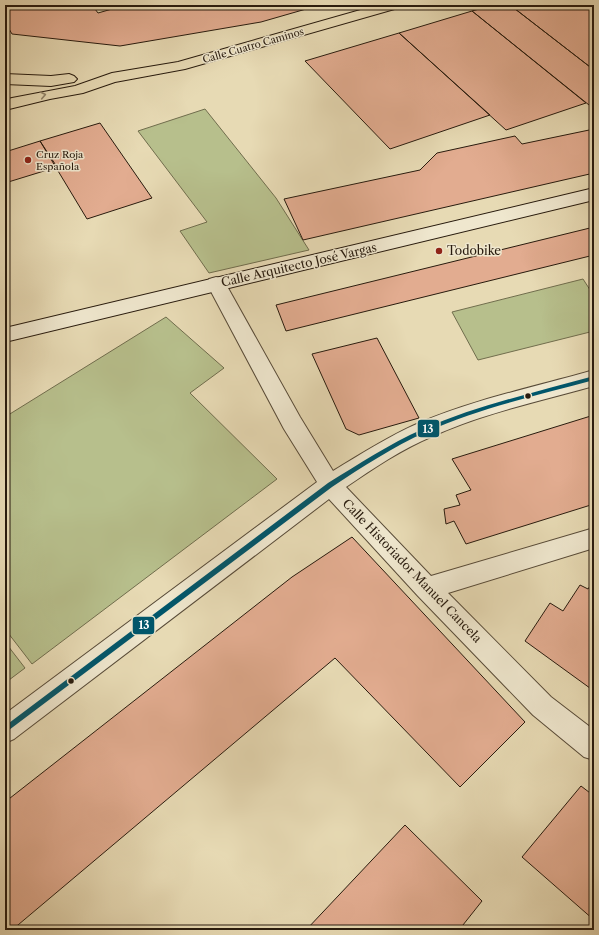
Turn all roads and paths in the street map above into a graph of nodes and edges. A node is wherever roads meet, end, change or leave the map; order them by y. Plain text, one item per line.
1 (393, 5) edge
2 (112, 78) junction
3 (5, 79) edge
4 (5, 105) edge
5 (594, 194) edge
6 (216, 284) junction
7 (5, 334) edge
8 (594, 378) edge
9 (330, 485) junction
10 (594, 538) edge
11 (427, 588) junction
12 (5, 730) edge
13 (594, 747) edge

1 - 2 main road, Calle Cuatro Caminos
2 - 3 main road, Calle Cuatro Caminos
4 -> 2 main road, Calle Cuatro Caminos
5 - 6 street, Calle Arquitecto José Vargas
6 - 7 street, Calle Arquitecto José Vargas
6 - 9 street, Calle Historiador Manuel Cancela
8 - 9 street
9 - 11 street, Calle Historiador Manuel Cancela
9 - 12 street
10 - 11 street
11 - 13 street, Calle Historiador Manuel Cancela

